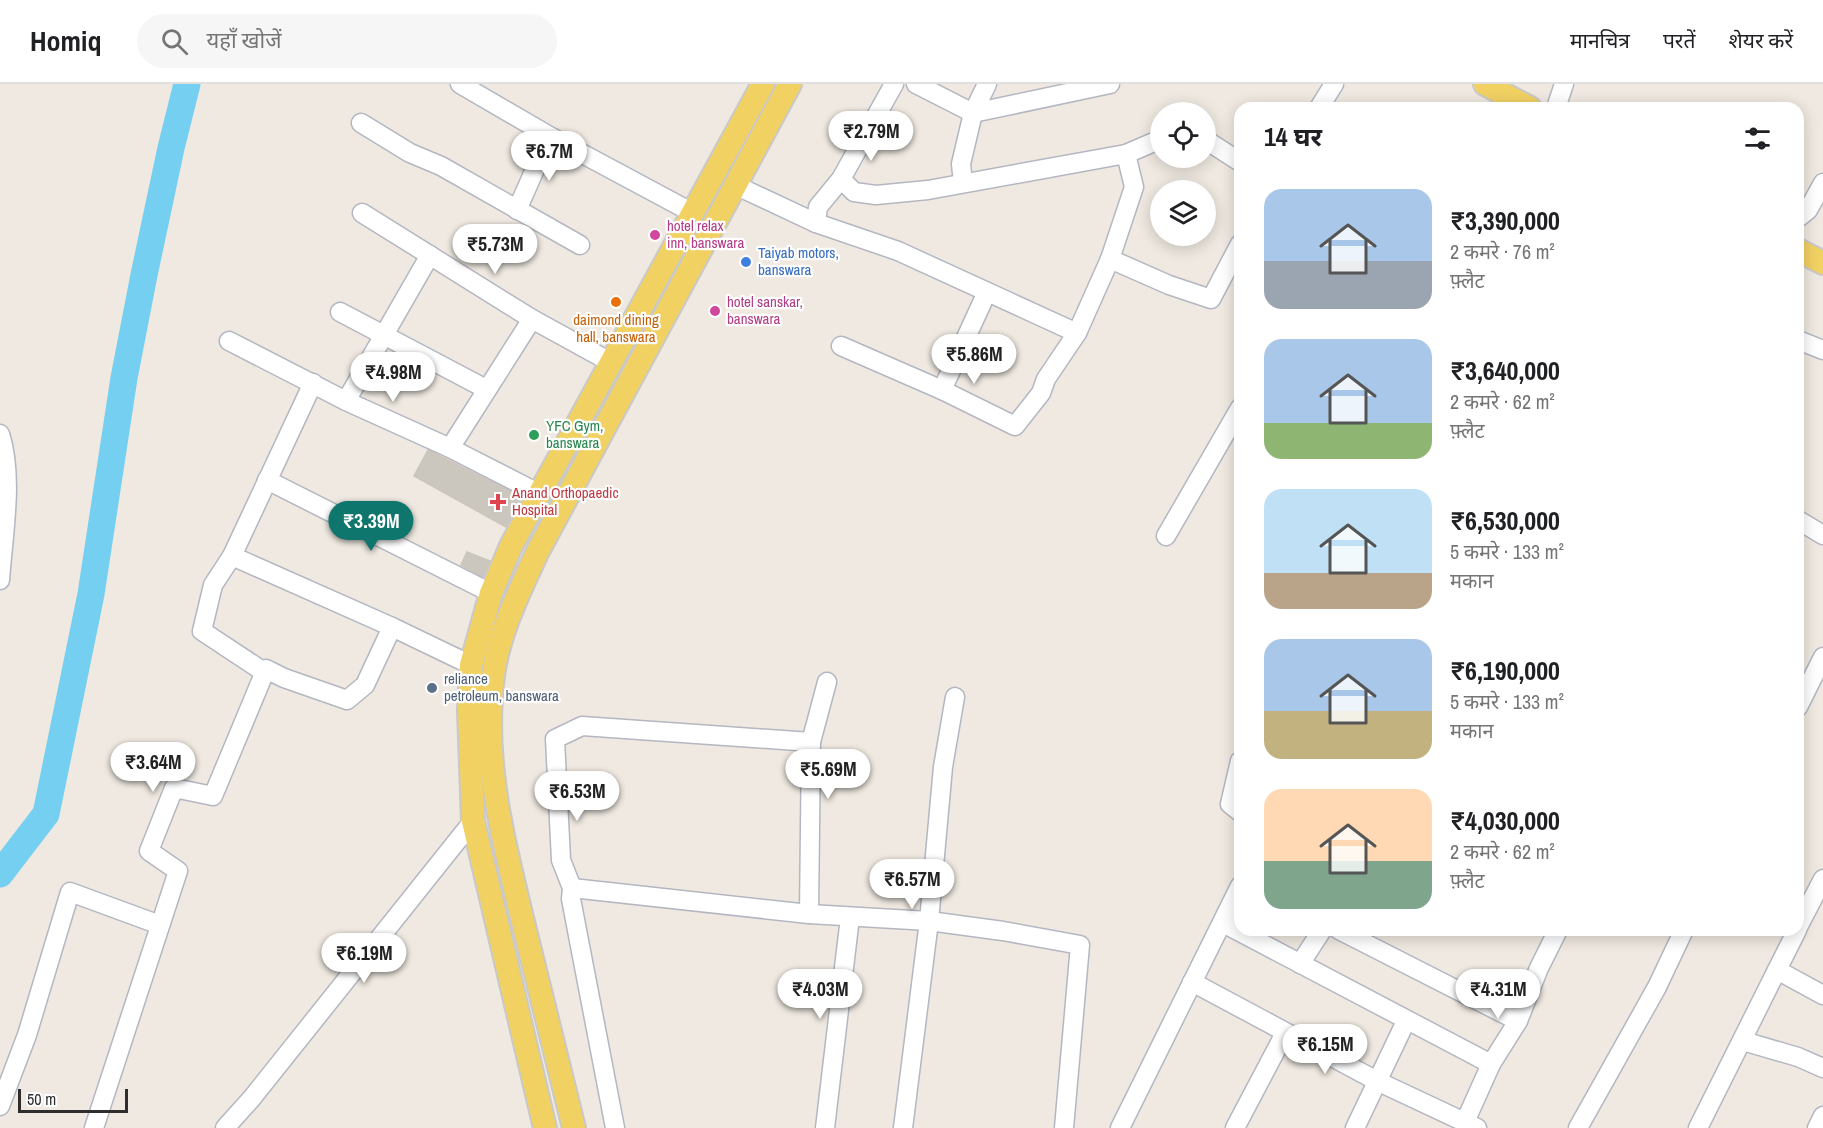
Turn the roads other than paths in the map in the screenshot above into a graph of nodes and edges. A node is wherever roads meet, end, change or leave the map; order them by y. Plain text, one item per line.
1 (460, 84) edge
2 (763, 84) edge
3 (790, 84) edge
4 (894, 84) edge
5 (916, 84) edge
6 (987, 84) edge
7 (1110, 84) edge
8 (1334, 84) edge
9 (1485, 84) edge
10 (1564, 84) edge
11 (1323, 102) edge
12 (1519, 102) edge
13 (1558, 102) edge
14 (973, 113) junction
15 (362, 123) dead end
16 (552, 138) junction
17 (1150, 144) edge
18 (1216, 146) edge
19 (1126, 154) junction
20 (1234, 158) edge
21 (841, 179) junction
22 (963, 183) junction
23 (1823, 183) edge
24 (735, 185) junction
25 (517, 210) junction
26 (362, 213) dead end
27 (693, 213) junction
28 (1804, 213) edge
29 (816, 223) junction
30 (580, 245) dead end
31 (1804, 253) edge
32 (430, 255) junction
33 (1234, 255) edge
34 (1110, 260) junction
35 (1823, 263) edge
36 (987, 292) junction
37 (340, 312) dead end
38 (532, 319) junction
39 (1077, 333) junction
40 (384, 334) junction
41 (229, 341) dead end
42 (1804, 342) edge
43 (841, 346) dead end
44 (1823, 350) edge
45 (612, 363) junction
46 (313, 383) junction
47 (486, 389) junction
48 (942, 390) junction
49 (346, 401) junction
50 (1234, 418) edge
51 (0, 434) edge
52 (450, 448) junction
53 (267, 480) junction
54 (540, 494) junction
55 (1804, 524) edge
56 (1823, 535) edge
57 (1166, 536) dead end
58 (2, 541) edge
59 (232, 556) junction
60 (0, 580) edge
61 (491, 592) junction
62 (392, 627) junction
63 (1823, 657) edge
64 (471, 665) junction
65 (264, 672) junction
66 (827, 682) dead end
67 (1804, 695) edge
68 (955, 697) dead end
69 (811, 742) junction
70 (1234, 786) edge
71 (1234, 807) edge
72 (473, 821) junction
73 (1823, 879) edge
74 (572, 888) junction
75 (1234, 899) edge
76 (808, 914) junction
77 (1804, 916) edge
78 (850, 917) junction
79 (928, 921) junction
80 (1223, 923) junction
81 (160, 925) junction
82 (1234, 929) edge
83 (1247, 936) edge
84 (1318, 936) edge
85 (1351, 936) edge
86 (1555, 936) edge
87 (1681, 936) edge
88 (1794, 936) edge
89 (1300, 964) junction
90 (1777, 970) junction
91 (1192, 982) junction
92 (1823, 995) edge
93 (1406, 1021) junction
94 (1518, 1022) junction
95 (1284, 1033) junction
96 (1743, 1041) junction
97 (1491, 1064) junction
98 (1823, 1068) edge
99 (1377, 1082) junction
100 (0, 1106) edge
101 (1823, 1116) edge
102 (1471, 1125) edge
103 (94, 1128) edge
104 (225, 1128) edge
105 (545, 1128) edge
106 (574, 1128) edge
107 (615, 1128) edge
108 (825, 1128) edge
109 (903, 1128) edge
110 (1064, 1128) edge
111 (1120, 1128) edge
112 (1235, 1128) edge
113 (1355, 1128) edge
114 (1578, 1128) edge
115 (1698, 1128) edge
116 (1817, 1128) edge

1 - 16 street
2 - 27 main road
3 - 24 main road
4 - 21 street
5 - 14 street
6 - 14 street
7 - 14 street
8 - 11 street
9 - 12 main road
10 - 13 street
14 - 22 street
15 - 25 street
16 - 25 street
16 - 27 street
17 - 19 street
18 - 20 street
19 - 22 street
19 - 34 street
21 - 22 street
21 - 29 street
23 - 28 street
24 - 29 street
24 - 106 main road
25 - 30 street
26 - 32 street
27 - 45 main road
29 - 36 street
31 - 35 main road
32 - 38 street
32 - 40 street
33 - 34 street
34 - 39 street
36 - 39 street
36 - 48 street
37 - 40 street
38 - 45 street
38 - 47 street
39 - 48 street
40 - 47 street
40 - 49 street
41 - 46 street
42 - 44 street
43 - 48 street
45 - 54 main road
46 - 49 street
46 - 53 street
47 - 52 street
49 - 52 street
50 - 57 street
51 - 58 street
52 - 54 street
53 - 59 street
53 - 61 street
54 - 61 main road
55 - 56 street
58 - 60 street
59 - 62 street
59 - 65 street
61 - 64 main road
62 - 64 street
62 - 65 street
63 - 67 street
64 - 72 main road
65 - 81 street
66 - 69 street
68 - 79 street
69 - 74 street
69 - 76 street
70 - 71 street
72 - 104 street
72 - 105 main road
73 - 77 street
74 - 76 street
74 - 107 street
75 - 80 street
76 - 78 street
78 - 79 street
78 - 108 street
79 - 109 street
79 - 110 street
80 - 82 street
80 - 91 street
81 - 100 street
81 - 103 street
83 - 89 street
84 - 89 street
85 - 94 street
86 - 94 street
87 - 114 street
88 - 90 street
89 - 93 street
90 - 92 street
90 - 96 street
91 - 95 street
91 - 111 street
93 - 97 street
93 - 99 street
94 - 97 street
95 - 99 street
95 - 112 street
96 - 98 street
96 - 115 street
97 - 102 street
99 - 102 street
99 - 113 street
101 - 116 street

